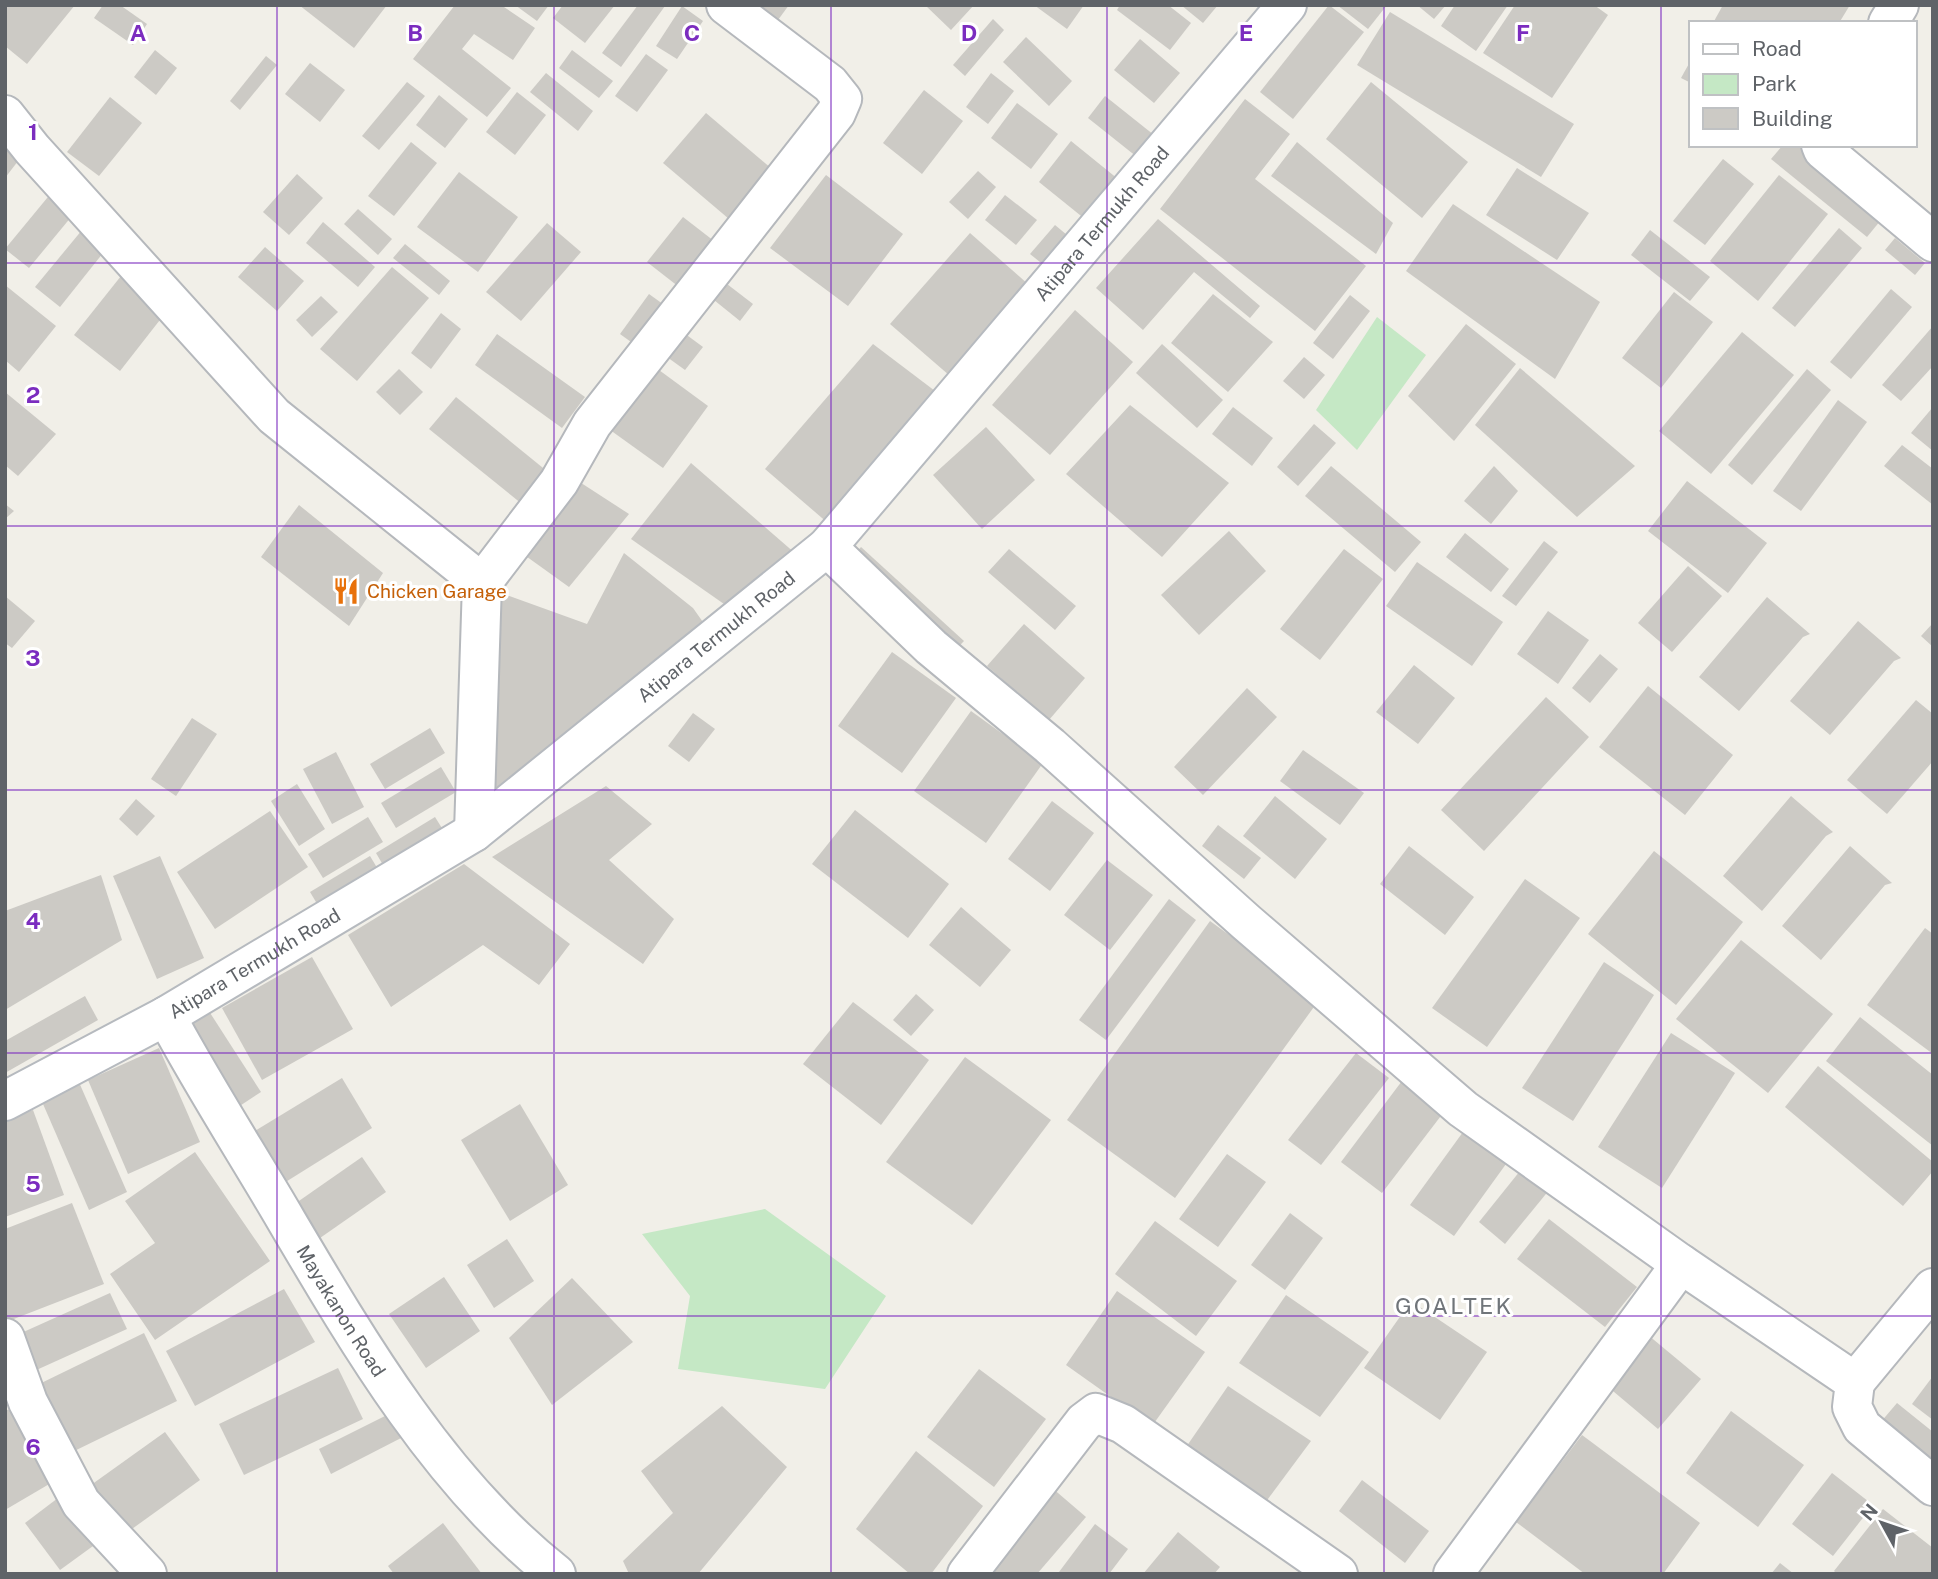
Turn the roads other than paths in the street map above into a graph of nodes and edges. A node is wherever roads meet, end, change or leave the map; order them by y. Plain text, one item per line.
1 (726, 5) edge
2 (1287, 5) edge
3 (1899, 5) edge
4 (1889, 21) edge
5 (5, 116) edge
6 (1822, 147) edge
7 (1933, 242) edge
8 (827, 547) junction
9 (482, 583) junction
10 (474, 832) junction
11 (166, 1016) junction
12 (5, 1101) edge
13 (1681, 1264) junction
14 (1933, 1288) edge
15 (5, 1338) edge
16 (1855, 1382) junction
17 (1933, 1486) edge
18 (147, 1574) edge
19 (556, 1574) edge
20 (967, 1574) edge
21 (1338, 1574) edge
22 (1452, 1574) edge

1 - 9 street
2 - 8 street, Atipara Termukh Road
3 - 4 street
5 - 9 street
6 - 7 street
8 - 10 street, Atipara Termukh Road
8 - 13 street
9 - 10 street
10 - 11 street, Atipara Termukh Road
11 - 12 street, Atipara Termukh Road
11 - 19 street, Mayakanon Road
13 - 16 street
13 - 22 street
14 - 16 street
15 - 18 street
16 - 17 street
20 - 21 street

